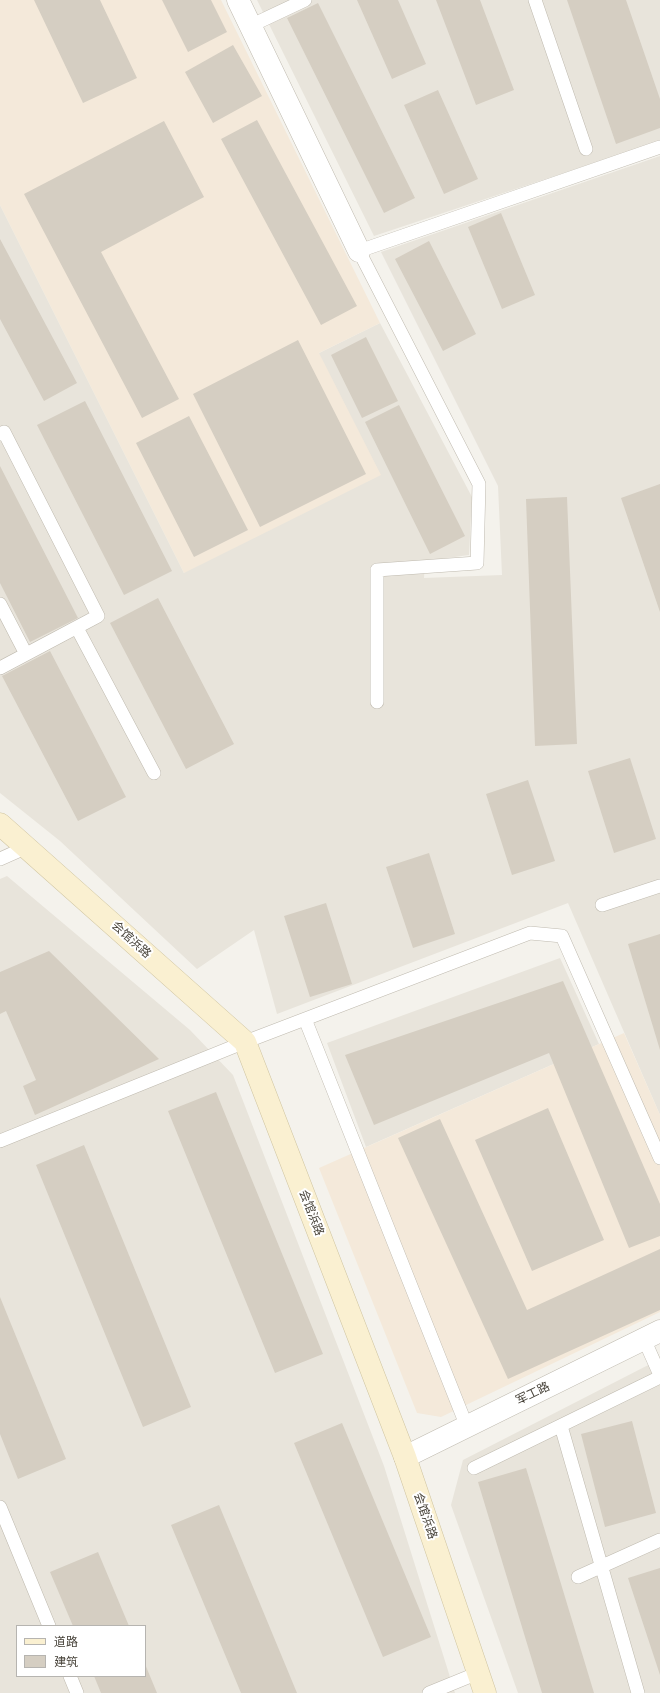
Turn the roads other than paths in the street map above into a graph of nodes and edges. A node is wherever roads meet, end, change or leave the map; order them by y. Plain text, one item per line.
1 (238, 0) edge
2 (305, 0) edge
3 (535, 0) edge
4 (250, 26) junction
5 (660, 148) edge
6 (586, 149) dead end
7 (360, 251) junction
8 (1, 430) edge
9 (0, 604) edge
10 (77, 628) junction
11 (26, 654) junction
12 (0, 668) edge
13 (377, 702) dead end
14 (154, 773) dead end
15 (0, 824) edge
16 (27, 847) junction
17 (0, 859) edge
18 (660, 886) edge
19 (602, 906) dead end
20 (305, 1019) junction
21 (245, 1042) junction
22 (0, 1141) edge
23 (660, 1158) edge
24 (652, 1335) edge
25 (660, 1376) edge
26 (468, 1426) junction
27 (561, 1426) junction
28 (405, 1457) junction
29 (474, 1468) dead end
30 (0, 1507) edge
31 (660, 1540) edge
32 (601, 1566) junction
33 (578, 1577) dead end
34 (50, 1625) edge
35 (478, 1673) junction
36 (70, 1677) edge
37 (77, 1693) edge
38 (429, 1693) edge
39 (485, 1693) edge
40 (638, 1693) edge

1 - 4 street
2 - 4 lane
3 - 6 lane
4 - 7 street
5 - 7 lane
7 - 13 lane
8 - 10 lane
9 - 11 lane
10 - 11 lane
10 - 14 lane
11 - 12 lane
15 - 16 street, 会馆浜路
16 - 17 lane
16 - 21 street, 会馆浜路
18 - 19 lane
20 - 21 lane
20 - 23 lane
20 - 26 lane
21 - 22 lane
21 - 28 street, 会馆浜路
24 - 25 lane
24 - 26 street, 军工路
25 - 27 lane
26 - 28 street, 军工路
27 - 29 lane
27 - 32 lane
28 - 35 street, 会馆浜路
30 - 34 lane
31 - 32 lane
32 - 33 lane
32 - 40 lane
35 - 38 lane
35 - 39 street, 会馆浜路
36 - 37 lane

